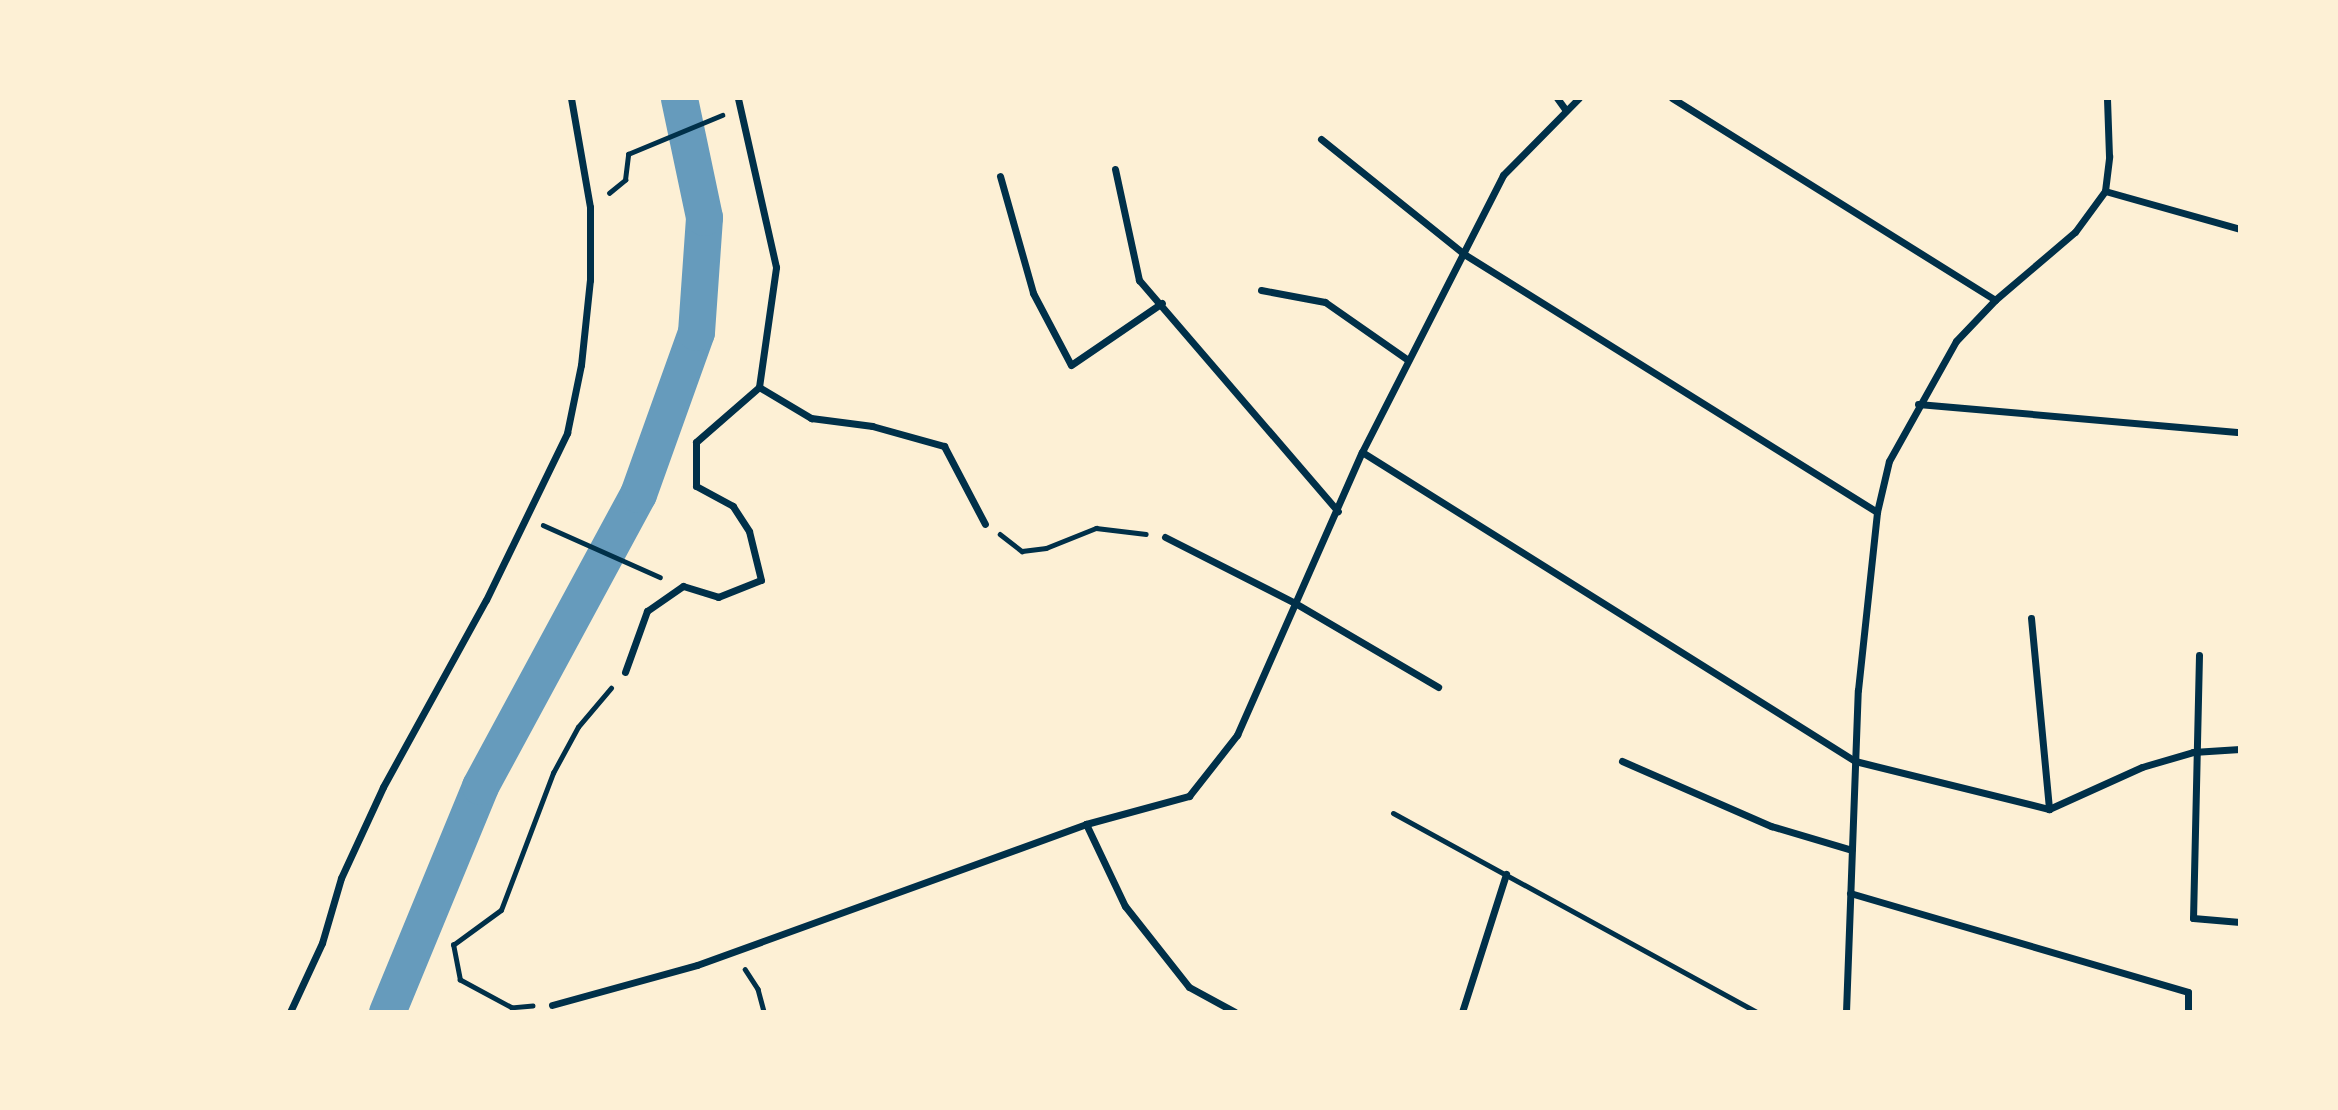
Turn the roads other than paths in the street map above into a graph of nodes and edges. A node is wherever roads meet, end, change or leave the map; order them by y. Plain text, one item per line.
1 (571, 98) edge
2 (1557, 98) edge
3 (1578, 98) edge
4 (1672, 98) edge
5 (2098, 98) edge
6 (738, 100) edge
7 (2108, 101) edge
8 (1565, 109) junction
9 (1321, 139) dead end
10 (1115, 169) dead end
11 (1000, 176) dead end
12 (2105, 191) junction
13 (2240, 229) edge
14 (1464, 254) junction
15 (1261, 290) dead end
16 (1995, 300) junction
17 (1162, 303) junction
18 (1408, 360) junction
19 (760, 387) junction
20 (1918, 404) junction
21 (2240, 432) edge
22 (1362, 452) junction
23 (1338, 511) junction
24 (1877, 512) junction
25 (985, 524) road end
26 (1165, 537) road end
27 (1295, 603) junction
28 (2031, 618) dead end
29 (2199, 655) dead end
30 (625, 672) road end
31 (1438, 687) dead end
32 (2240, 749) edge
33 (2193, 752) junction
34 (1622, 761) dead end
35 (1855, 761) junction
36 (2049, 809) junction
37 (1394, 813) dead end
38 (1086, 824) junction
39 (1852, 850) junction
40 (1506, 874) junction
41 (1850, 893) junction
42 (2240, 922) edge
43 (552, 1004) road end
44 (290, 1012) edge
45 (1235, 1012) edge
46 (1462, 1012) edge
47 (1756, 1012) edge
48 (1846, 1012) edge
49 (2188, 1012) edge

1 - 44 street
2 - 8 street
3 - 8 street
4 - 16 street
5 - 7 street
6 - 19 street
7 - 12 street
8 - 14 street
9 - 14 street
10 - 17 street
11 - 17 street
12 - 13 street
12 - 16 street
14 - 18 street
14 - 24 street
15 - 18 street
16 - 20 street
17 - 23 street
18 - 22 street
19 - 25 street
19 - 30 street
20 - 21 street
20 - 24 street
22 - 23 street
22 - 35 street
23 - 27 street
24 - 35 street
26 - 27 street
27 - 31 street
27 - 38 street
28 - 36 street
29 - 33 street
32 - 33 street
33 - 36 street
33 - 42 street
34 - 39 street
35 - 36 street
35 - 39 street
37 - 40 lane
38 - 43 street
38 - 45 street
39 - 41 street
40 - 46 street
40 - 47 lane
41 - 48 street
41 - 49 street

